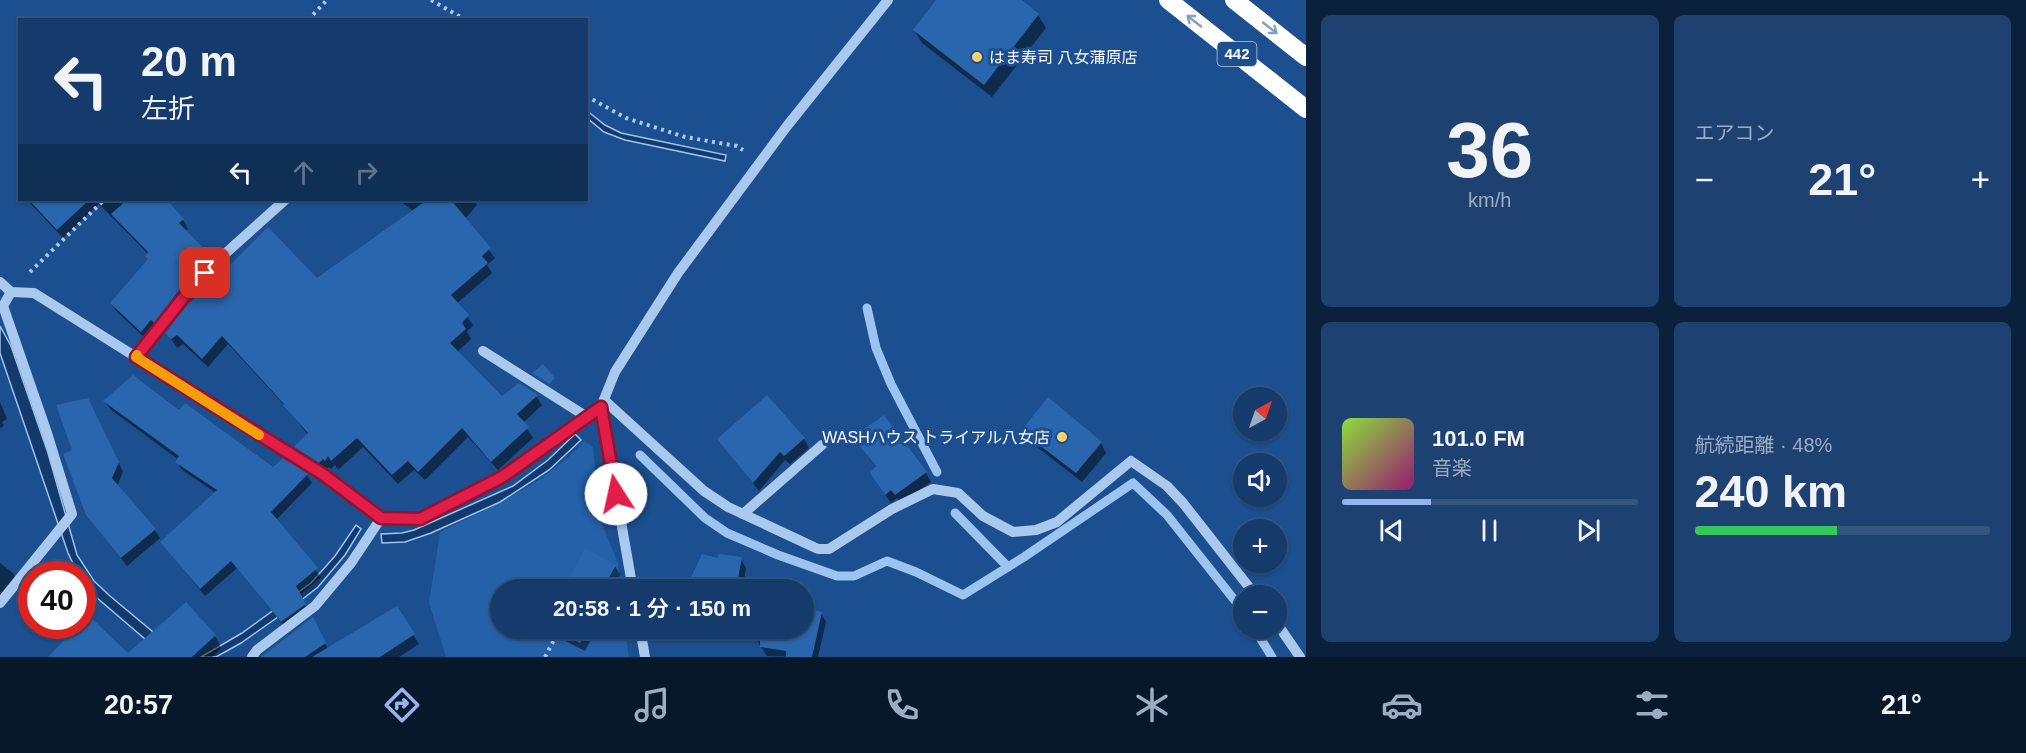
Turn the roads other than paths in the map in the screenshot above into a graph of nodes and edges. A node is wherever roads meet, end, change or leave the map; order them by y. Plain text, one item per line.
1 (888, 0) edge
2 (1168, 0) edge
3 (1234, 0) edge
4 (1306, 57) edge
5 (1306, 109) edge
6 (284, 201) edge
7 (0, 282) edge
8 (11, 292) junction
9 (483, 351) dead end
10 (136, 357) junction
11 (603, 404) junction
12 (587, 417) junction
13 (822, 445) dead end
14 (743, 514) junction
15 (379, 520) junction
16 (631, 579) edge
17 (1247, 585) edge
18 (0, 603) edge
19 (1287, 638) edge
20 (642, 639) edge
21 (252, 657) edge
22 (645, 657) edge
23 (1300, 657) edge

1 - 11 street
5 -> 2 highway, 442
3 -> 4 highway, 442
6 - 10 street
7 - 8 street
8 - 10 street
8 - 18 street
9 - 12 street
10 - 15 street
11 - 12 street
11 - 14 street
11 - 16 street
12 - 15 street
13 - 14 street
14 - 17 street
15 - 21 street
19 - 23 street
20 - 22 street

